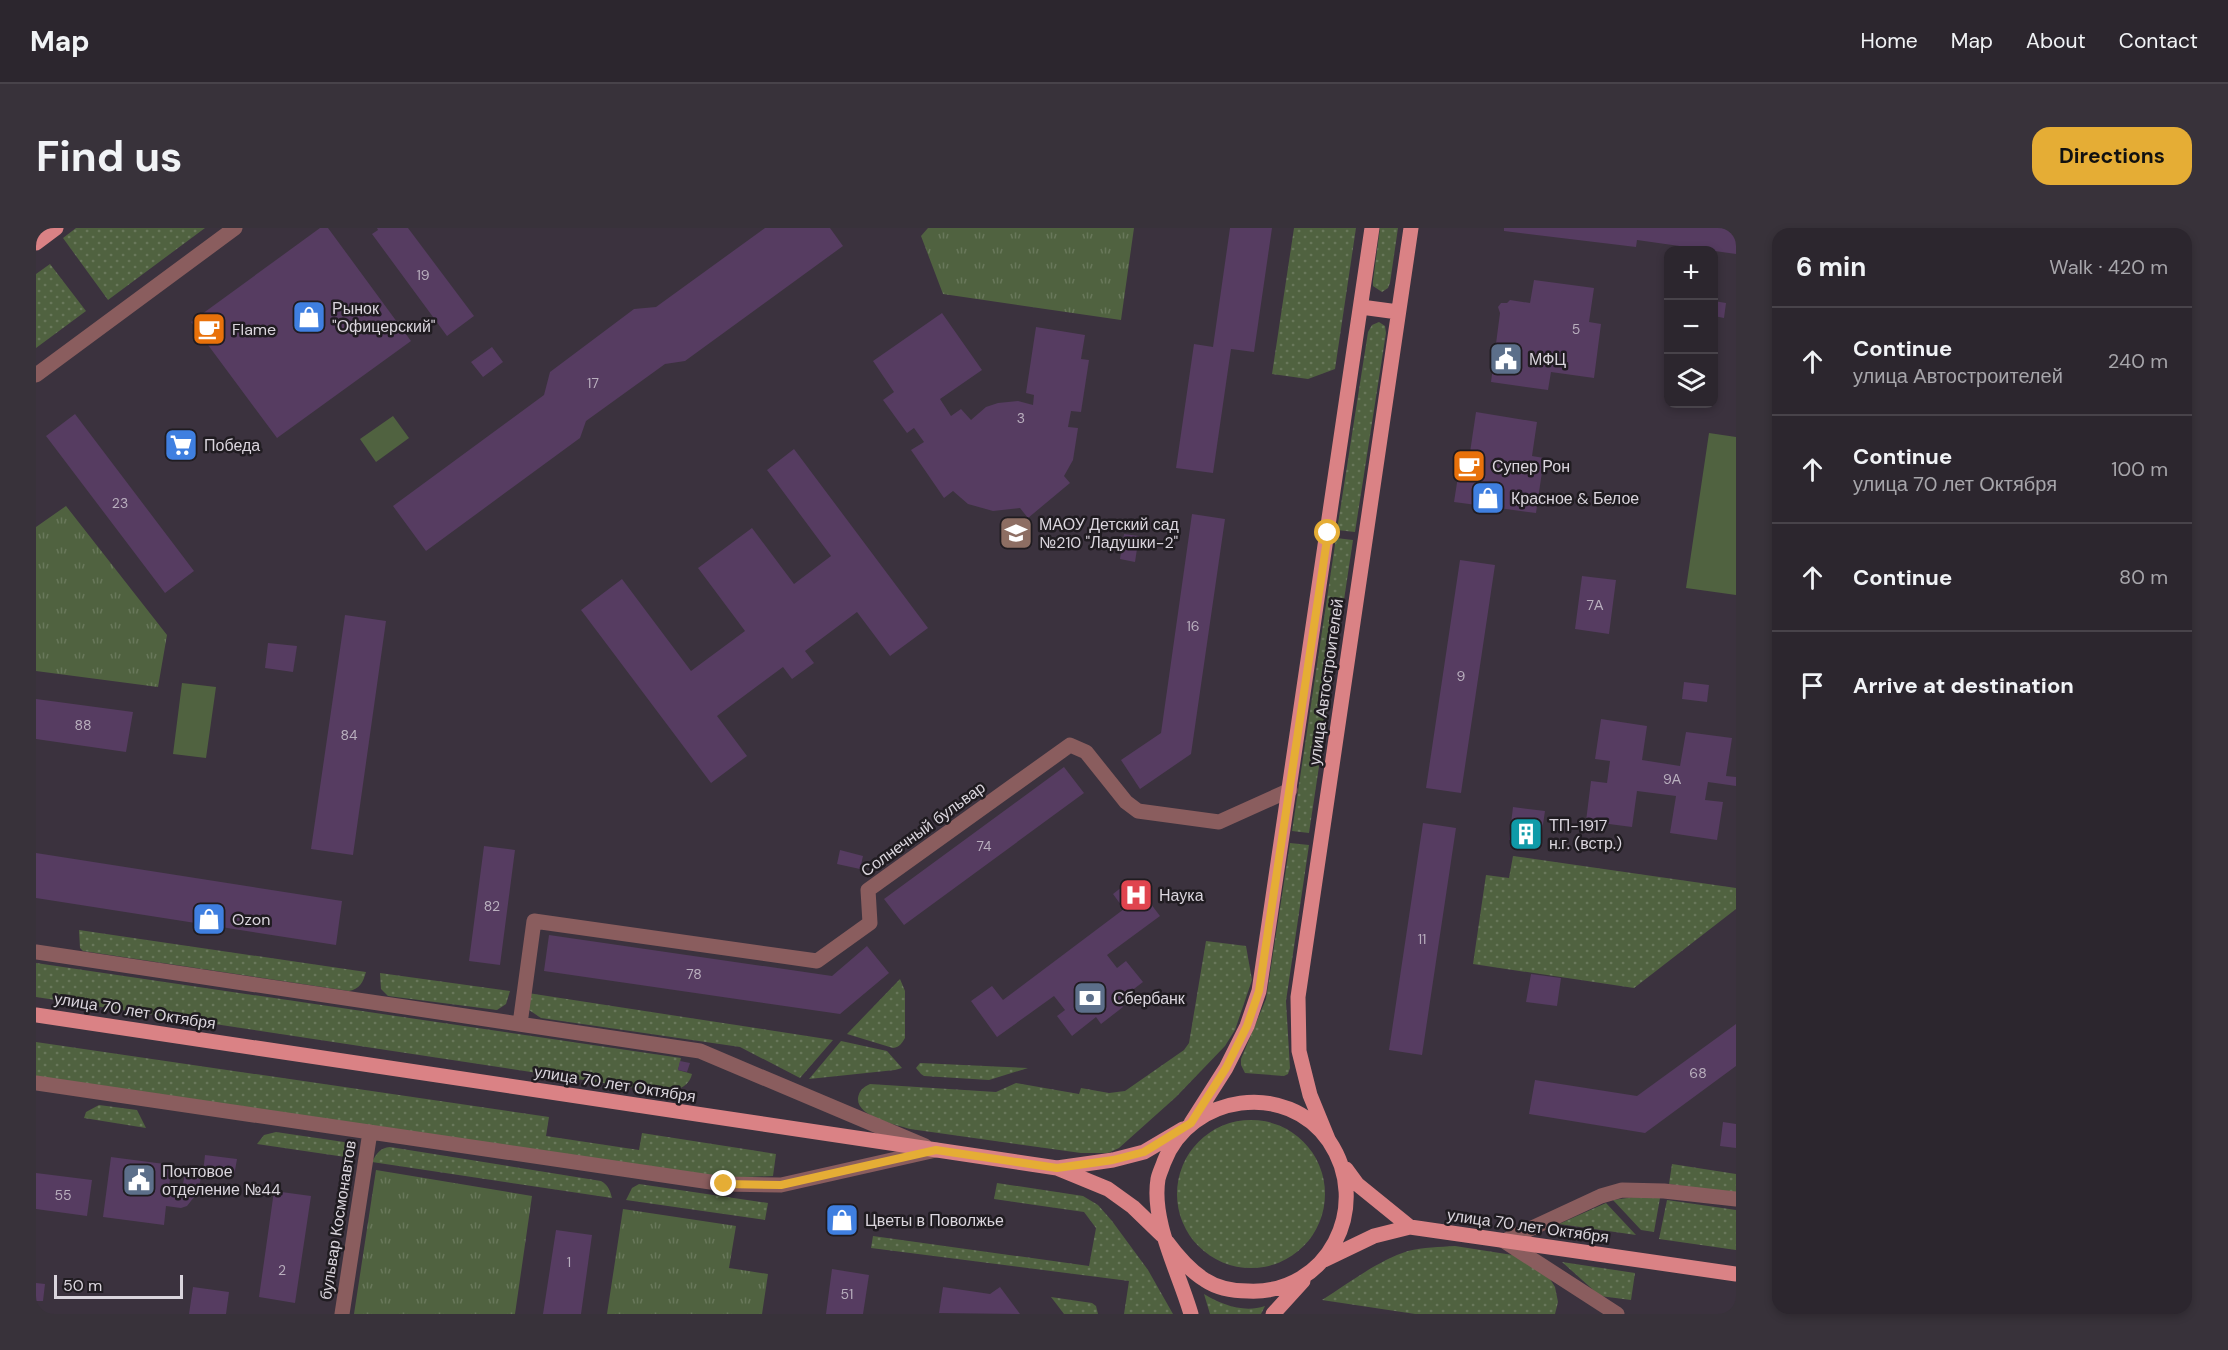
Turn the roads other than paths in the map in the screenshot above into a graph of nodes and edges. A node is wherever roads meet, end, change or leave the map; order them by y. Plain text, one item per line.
1 (57, 228) edge
2 (235, 228) edge
3 (1372, 228) edge
4 (1411, 228) edge
5 (36, 243) edge
6 (1361, 307) junction
7 (1398, 312) junction
8 (36, 375) edge
9 (1290, 790) junction
10 (36, 952) edge
11 (36, 1015) edge
12 (519, 1024) junction
13 (36, 1083) edge
14 (1187, 1126) junction
15 (370, 1132) junction
16 (1328, 1139) junction
17 (936, 1150) junction
18 (1340, 1160) junction
19 (1057, 1168) junction
20 (1736, 1200) edge
21 (1410, 1227) junction
22 (1165, 1239) junction
23 (1504, 1241) junction
24 (1317, 1266) junction
25 (1736, 1274) edge
26 (342, 1314) edge
27 (1191, 1314) edge
28 (1273, 1314) edge
29 (1617, 1314) edge

1 - 5 main road
2 - 8 street
3 - 6 main road, улица Автостроителей
4 - 7 main road, улица Автостроителей
6 - 7 main road
6 - 9 main road, улица Автостроителей
7 - 16 main road, улица Автостроителей
9 - 12 street, Солнечный бульвар
9 - 14 main road, улица Автостроителей
10 - 12 street
11 - 17 main road, улица 70 лет Октября
12 - 17 street
13 - 15 street
14 - 16 main road
14 - 19 main road, улица 70 лет Октября
14 - 22 main road
15 - 17 street
15 - 26 street, бульвар Космонавтов
16 - 18 main road
17 - 19 main road, улица 70 лет Октября
18 - 21 main road
18 - 24 main road
19 - 22 main road
20 - 23 street
21 - 23 main road, улица 70 лет Октября
21 - 24 main road, улица 70 лет Октября
22 - 24 main road
22 - 27 main road
23 - 25 main road, улица 70 лет Октября
23 - 29 street
24 - 28 main road

